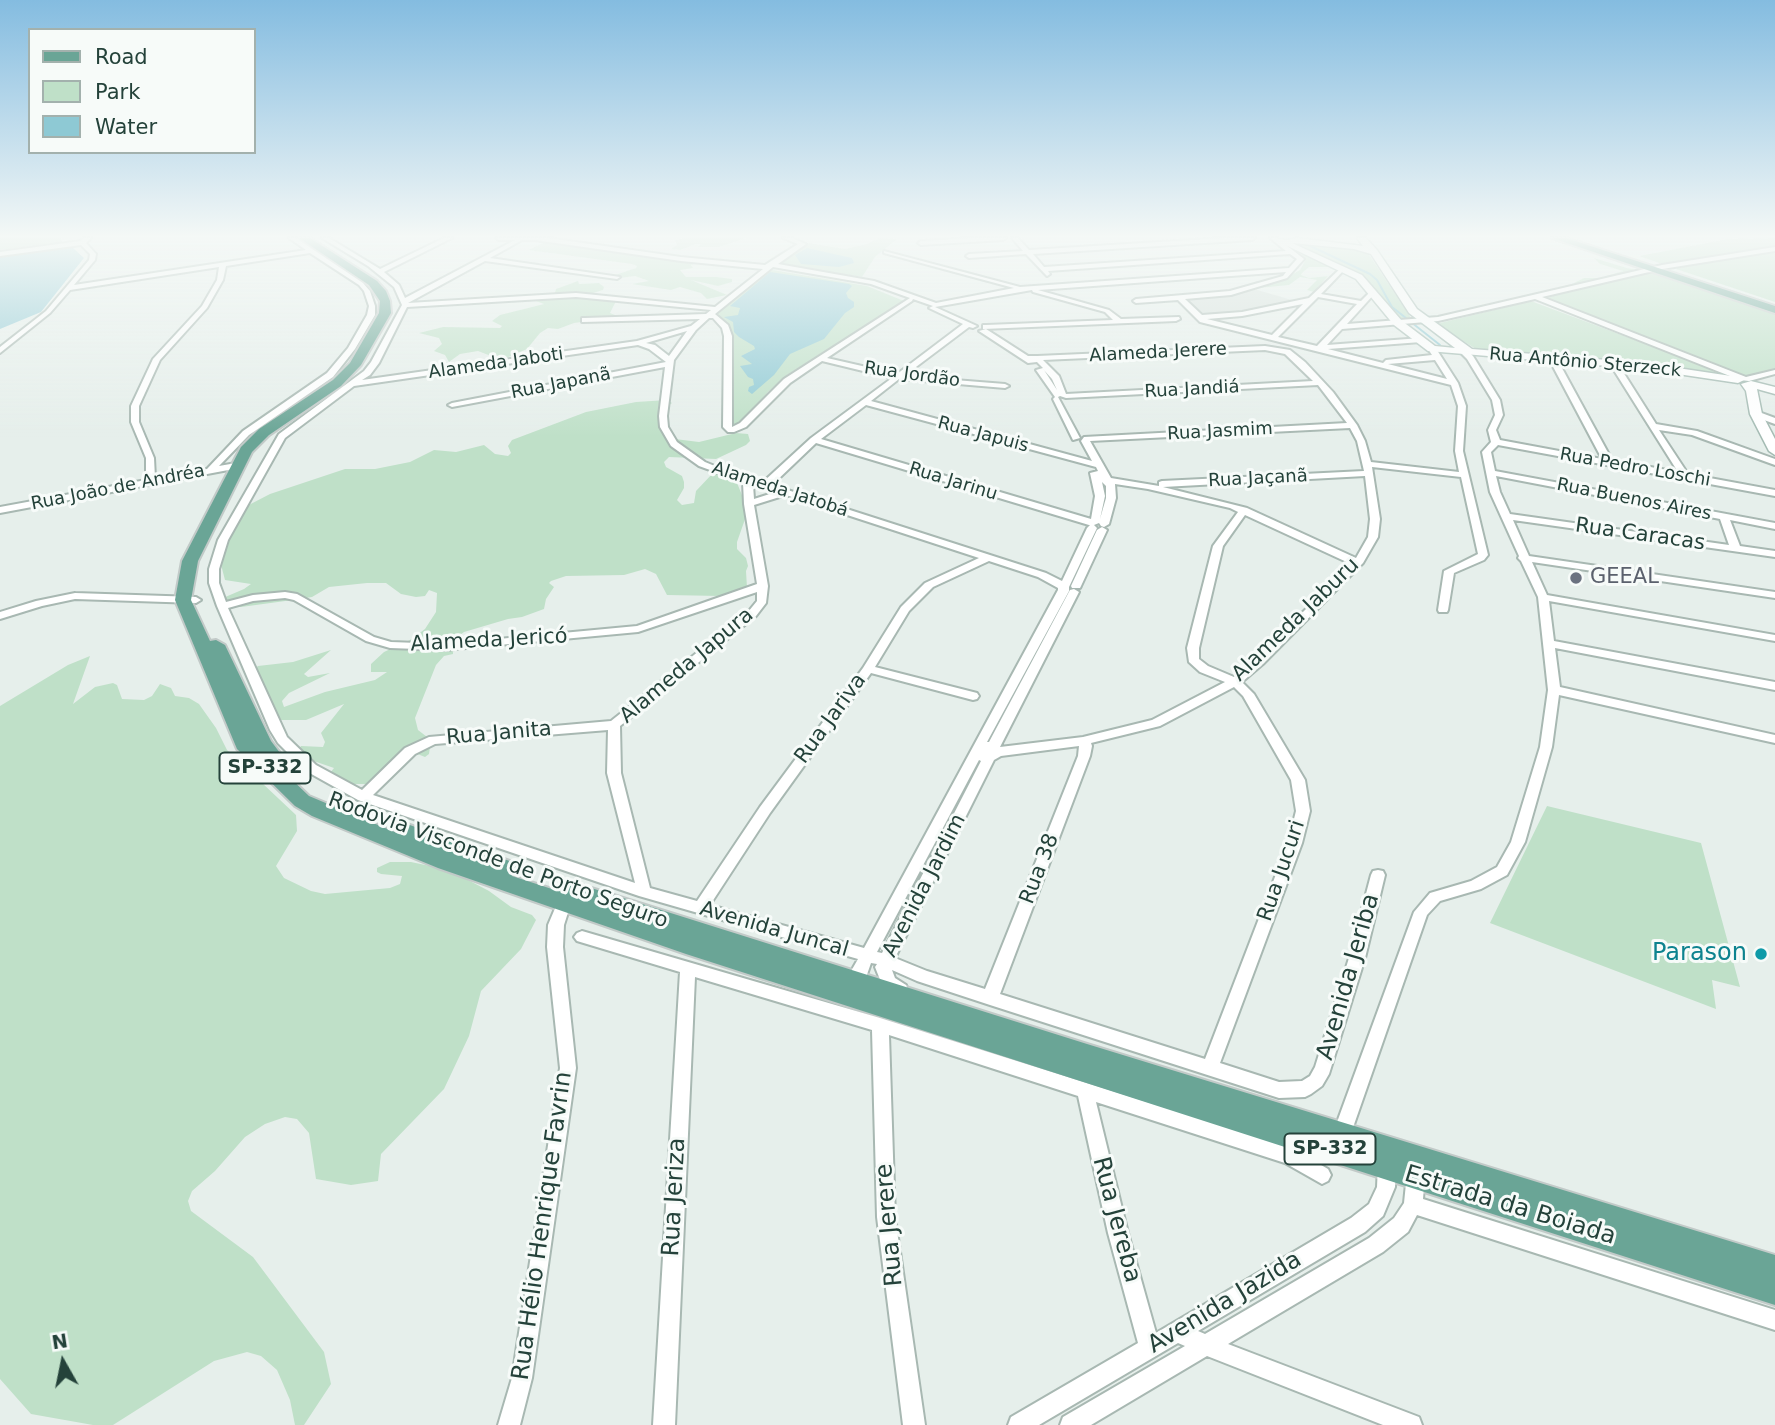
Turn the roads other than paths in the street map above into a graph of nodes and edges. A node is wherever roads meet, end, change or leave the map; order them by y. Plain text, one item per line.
1 (54, 304) edge
2 (206, 304) edge
3 (372, 304) edge
4 (385, 304) edge
5 (393, 304) edge
6 (404, 304) edge
7 (654, 304) edge
8 (724, 304) edge
9 (904, 304) edge
10 (928, 304) edge
11 (929, 304) edge
12 (941, 304) edge
13 (1082, 304) edge
14 (1186, 304) edge
15 (1306, 304) edge
16 (1360, 304) edge
17 (1384, 304) edge
18 (1408, 304) edge
19 (1499, 304) edge
20 (1555, 304) edge
21 (1287, 305) joint
22 (933, 306) junction
23 (1301, 309) junction
24 (715, 312) junction
25 (1242, 314) junction
26 (1199, 317) junction
27 (1443, 318) joint
28 (1176, 319) dead end
29 (585, 320) dead end
30 (1420, 320) junction
31 (1119, 321) junction
32 (1400, 323) junction
33 (968, 324) junction
34 (1338, 327) junction
35 (693, 328) junction
36 (984, 328) junction
37 (1230, 328) junction
38 (1421, 340) junction
39 (638, 343) junction
40 (1275, 344) junction
41 (1320, 349) junction
42 (1463, 351) junction
43 (0, 352) edge
44 (1435, 353) junction
45 (1481, 353) junction
46 (821, 359) junction
47 (1036, 359) junction
48 (1553, 359) junction
49 (670, 362) junction
50 (1375, 363) junction
51 (1614, 364) junction
52 (1775, 372) edge
53 (898, 377) junction
54 (1743, 380) junction
55 (1319, 383) junction
56 (1454, 383) junction
57 (354, 384) junction
58 (1005, 386) dead end
59 (1771, 389) edge
60 (1061, 397) junction
61 (866, 402) junction
62 (452, 405) dead end
63 (1756, 414) junction
64 (1775, 421) edge
65 (1353, 425) junction
66 (1654, 426) junction
67 (1082, 439) junction
68 (814, 440) junction
69 (1496, 442) junction
70 (1775, 451) edge
71 (1775, 462) edge
72 (1089, 464) junction
73 (1609, 464) junction
74 (236, 466) junction
75 (1101, 466) junction
76 (1367, 469) junction
77 (211, 470) junction
78 (1493, 473) junction
79 (1463, 475) junction
80 (1685, 477) junction
81 (1098, 479) junction
82 (748, 480) junction
83 (151, 481) junction
84 (1110, 481) junction
85 (766, 485) junction
86 (1147, 486) junction
87 (787, 492) junction
88 (1775, 493) edge
89 (749, 504) junction
90 (0, 510) edge
91 (1244, 510) junction
92 (1506, 516) junction
93 (1724, 517) junction
94 (1097, 525) junction
95 (1775, 526) edge
96 (1736, 549) junction
97 (1775, 554) edge
98 (988, 558) junction
99 (1523, 558) junction
100 (1358, 563) junction
101 (762, 586) junction
102 (1068, 588) junction
103 (1775, 595) edge
104 (1543, 597) junction
105 (190, 600) junction
106 (222, 606) junction
107 (1443, 610) dead end
108 (0, 616) edge
109 (1775, 638) edge
110 (1550, 644) junction
111 (868, 669) junction
112 (1235, 682) junction
113 (1775, 686) edge
114 (1554, 690) junction
115 (973, 696) dead end
116 (614, 725) junction
117 (1775, 739) edge
118 (1083, 741) junction
119 (987, 751) junction
120 (363, 797) junction
121 (1378, 875) dead end
122 (644, 892) junction
123 (564, 902) junction
124 (700, 908) junction
125 (582, 937) dead end
126 (870, 956) junction
127 (887, 961) junction
128 (688, 970) junction
129 (857, 981) junction
130 (990, 998) junction
131 (918, 1001) junction
132 (882, 1016) junction
133 (1209, 1069) junction
134 (1279, 1090) joint
135 (1085, 1091) junction
136 (1341, 1136) junction
137 (1387, 1159) junction
138 (1416, 1168) junction
139 (1322, 1175) dead end
140 (1413, 1205) junction
141 (1775, 1270) edge
142 (1775, 1289) edge
143 (1775, 1320) edge
144 (1177, 1331) junction
145 (1204, 1345) junction
146 (1150, 1348) junction
147 (509, 1425) edge
148 (664, 1425) edge
149 (914, 1425) edge
150 (1019, 1425) edge
151 (1071, 1425) edge
152 (1411, 1425) edge

1 - 43 street
2 - 83 street
3 - 77 street
4 - 74 main road
5 - 105 main road, Rodovia Visconde de Porto Seguro / SP-332
6 - 57 street, Avenida Juncal
7 - 24 street
8 - 24 street, Alameda Jatobá
9 - 46 street
10 - 22 street
11 - 22 street
12 - 22 street
13 - 31 street
14 - 26 street
15 - 23 street
16 - 34 street
17 - 32 street
18 - 30 street
19 - 27 street
20 - 54 street
21 - 23 street
21 - 25 street
22 - 33 street
22 - 36 street
23 - 40 street
24 - 29 street
24 - 35 street, Alameda Jatobá
24 - 46 street
25 - 26 street
25 - 37 street
26 - 37 street
27 - 30 street
28 - 31 street
30 - 32 street
30 - 45 street
31 - 36 street
32 - 34 street
32 - 38 street
33 - 36 street
33 - 53 street
34 - 41 street
35 - 39 street, Alameda Jaboti
35 - 49 street, Alameda Jatobá
36 - 47 street
37 - 40 street
38 - 41 street
38 - 44 street
39 - 49 street
39 - 57 street, Alameda Jaboti
40 - 41 street
40 - 47 street, Alameda Jerere
40 - 55 street, Alameda Jaburu
41 - 50 street
42 - 44 street, Rua Antônio Sterzeck
42 - 45 street, Rua Antônio Sterzeck
42 - 69 street
44 - 50 street
44 - 56 street
45 - 48 street, Rua Antônio Sterzeck
46 - 53 street, Rua Jordão
47 - 60 street
48 - 51 street, Rua Antônio Sterzeck
48 - 73 street
49 - 62 street, Rua Japanã
49 - 82 street, Alameda Jatobá
50 - 56 street
51 - 54 street, Rua Antônio Sterzeck
51 - 66 street
52 - 54 street
53 - 58 street, Rua Jordão
53 - 61 street
54 - 59 street, Rua Antônio Sterzeck
54 - 63 street
55 - 60 street, Rua Jandiá
55 - 65 street, Alameda Jaburu
56 - 79 street
57 - 106 street, Avenida Juncal
60 - 67 street
61 - 68 street
61 - 72 street, Rua Japuis
63 - 64 street
63 - 70 street
65 - 67 street, Rua Jasmim
65 - 76 street, Alameda Jaburu
66 - 71 street
66 - 80 street
67 - 72 street
67 - 75 street
68 - 85 street
68 - 94 street, Rua Jarinu
69 - 73 street, Rua Pedro Loschi
69 - 78 street
72 - 75 street, Rua Japuis
72 - 81 street
73 - 80 street, Rua Pedro Loschi
74 - 77 street, Rua João de Andréa
74 - 105 main road
75 - 84 street
76 - 79 street
76 - 86 street, Rua Jaçanã
76 - 100 street, Alameda Jaburu
77 - 83 street, Rua João de Andréa
78 - 92 street
78 - 93 street, Rua Buenos Aires
79 - 107 street
80 - 88 street, Rua Pedro Loschi
81 - 84 street
81 - 94 street, Avenida Jardim
82 - 85 street, Alameda Jatobá
82 - 89 street, Alameda Japura
83 - 90 street, Rua João de Andréa
84 - 86 street
84 - 94 street, Avenida Jardim
85 - 87 street, Alameda Jatobá
86 - 91 street
87 - 89 street
87 - 98 street, Alameda Jatobá
89 - 101 street, Alameda Japura
91 - 100 street
91 - 112 street, Rua Jucuri
92 - 96 street, Rua Caracas
92 - 99 street
93 - 95 street, Rua Buenos Aires
93 - 96 street
94 - 102 street, Avenida Jardim
96 - 97 street, Rua Caracas
98 - 102 street, Alameda Jatobá
98 - 111 street, Rua Jariva
99 - 103 street
99 - 104 street
100 - 112 street, Alameda Jaburu
101 - 106 street, Alameda Jericó
101 - 116 street, Alameda Japura
102 - 119 street, Avenida Jardim
104 - 109 street
104 - 110 street
105 - 108 street
105 - 123 main road, Rodovia Visconde de Porto Seguro / SP-332
105 - 129 main road, Rodovia Visconde de Porto Seguro / SP-332
106 - 120 street, Avenida Juncal
110 - 113 street
110 - 114 street
111 - 115 street
111 - 124 street, Rua Jariva
112 - 118 street, Alameda Jaburu
112 - 133 street, Rua Jucuri
114 - 117 street
114 - 136 street
116 - 120 street, Rua Janita
116 - 122 street, Alameda Japura
118 - 119 street, Alameda Jaburu
118 - 130 street, Rua 38
119 - 126 street, Avenida Jardim
119 - 127 street, Avenida Jardim
120 - 122 street, Avenida Juncal
121 - 134 street, Avenida Jeriba
122 - 124 street, Avenida Juncal
123 - 132 main road, Rodovia Visconde de Porto Seguro / SP-332
123 - 147 street, Rua Hélio Henrique Favrin
124 - 126 street, Avenida Juncal
125 - 128 street
126 - 127 street, Avenida Juncal
126 - 129 street, Avenida Jardim
127 - 130 street, Avenida Juncal
127 - 131 street, Avenida Jardim
128 - 132 street
128 - 148 street, Rua Jeriza
129 - 131 main road, Rodovia Visconde de Porto Seguro / SP-332
129 - 132 main road
130 - 133 street, Avenida Juncal
131 - 136 main road, Estrada da Boiada / SP-332
132 - 135 street
132 - 137 main road, Estrada da Boiada / SP-332
132 - 149 street, Rua Jerere
133 - 134 street, Avenida Juncal
135 - 139 street
135 - 146 street, Rua Jereba
136 - 137 main road, Estrada da Boiada / SP-332
137 - 138 main road, Estrada da Boiada / SP-332
137 - 144 street, Avenida Jazida
138 - 140 street
138 - 141 main road, Estrada da Boiada / SP-332
138 - 142 main road, Estrada da Boiada / SP-332
140 - 143 street
140 - 145 street, Avenida Jazida
144 - 145 street
144 - 146 street, Avenida Jazida
145 - 151 street, Avenida Jazida
145 - 152 street
146 - 150 street, Avenida Jazida

